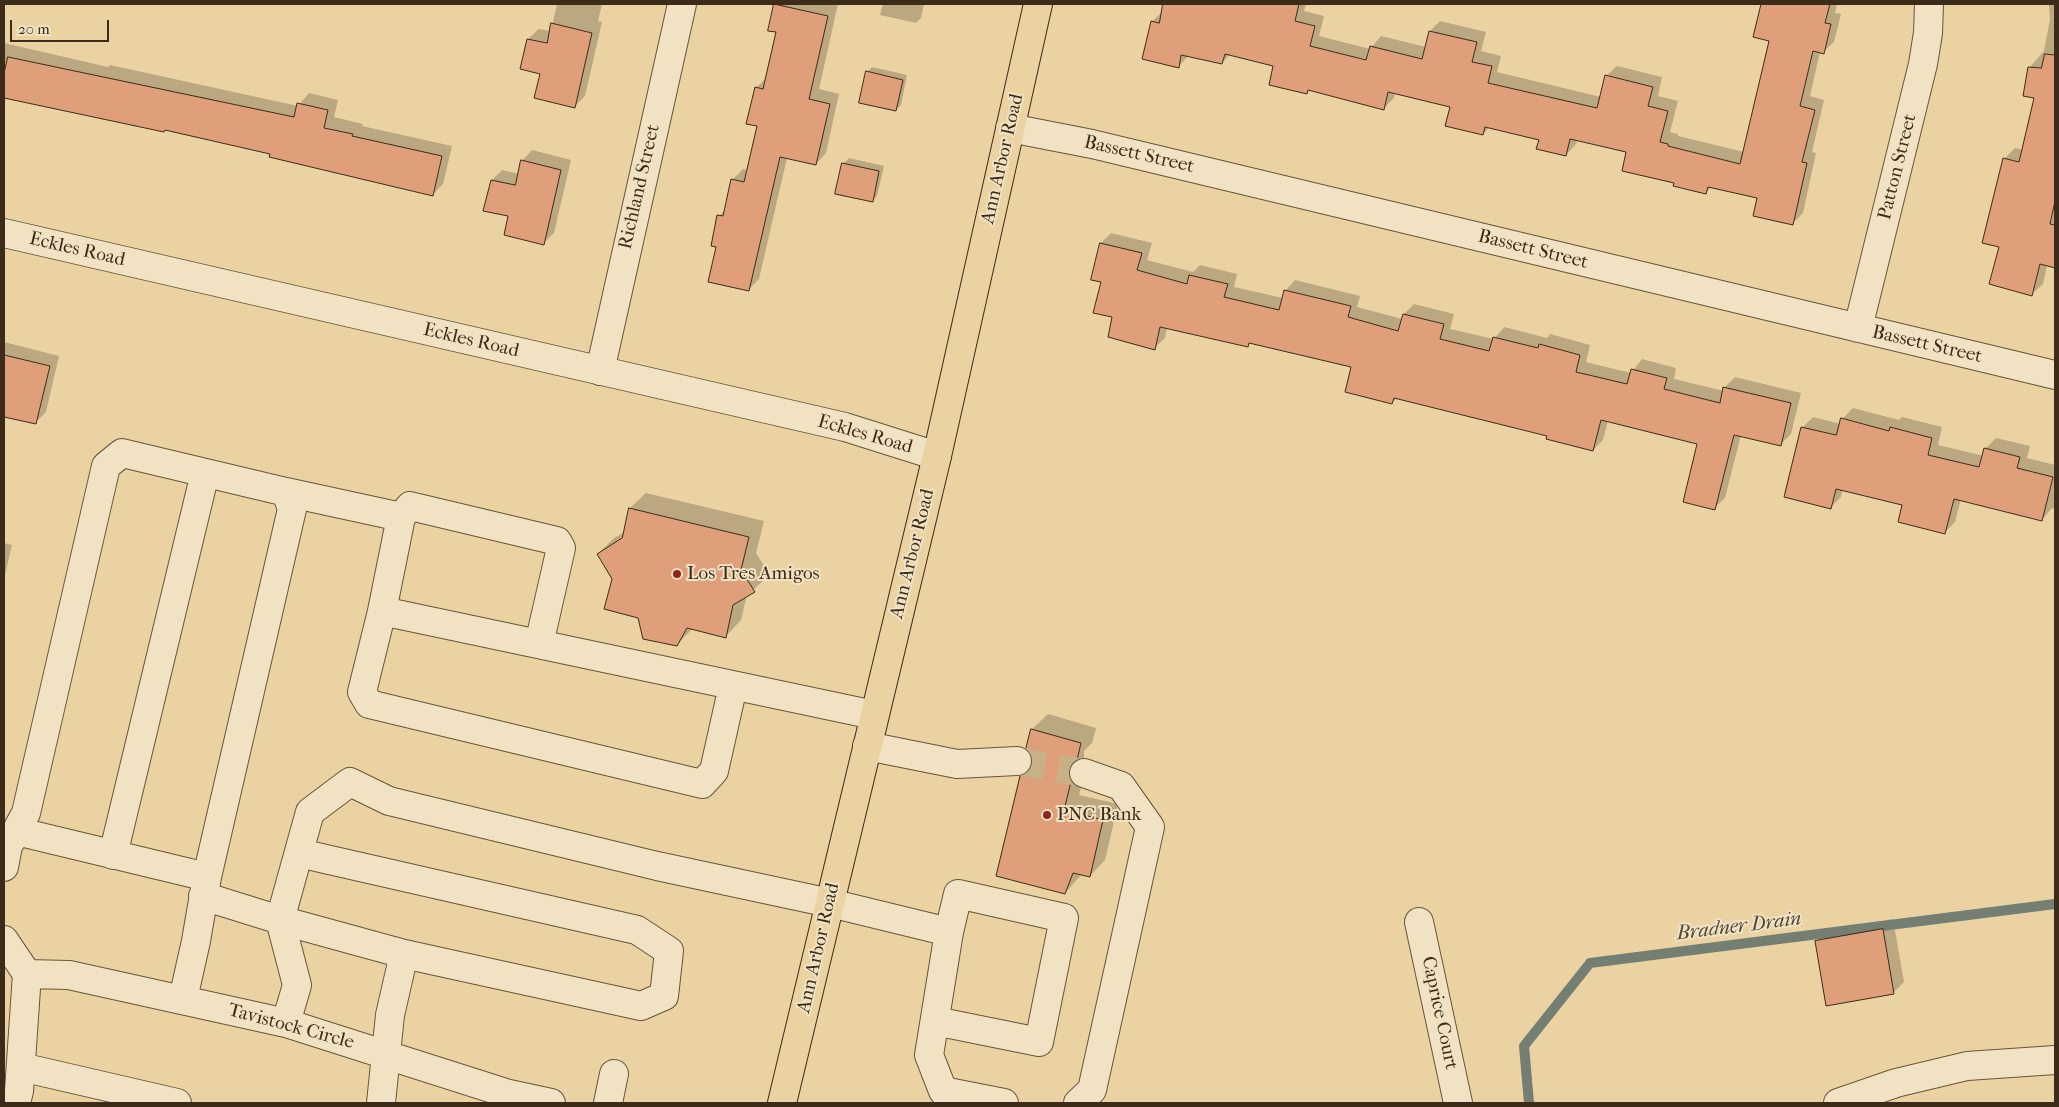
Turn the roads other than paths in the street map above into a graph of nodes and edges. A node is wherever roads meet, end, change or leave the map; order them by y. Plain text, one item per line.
1 (682, 4) edge
2 (1038, 4) edge
3 (1929, 4) edge
4 (1010, 128) junction
5 (4, 233) edge
6 (1858, 328) junction
7 (600, 371) junction
8 (2055, 375) edge
9 (937, 456) junction
10 (205, 473) junction
11 (286, 492) junction
12 (401, 517) junction
13 (382, 611) junction
14 (539, 644) junction
15 (733, 686) junction
16 (874, 716) junction
17 (867, 746) junction
18 (1017, 762) tunnel mouth
19 (1084, 774) tunnel mouth
20 (16, 831) junction
21 (299, 854) junction
22 (112, 855) junction
23 (4, 867) edge
24 (205, 886) junction
25 (830, 903) junction
26 (280, 920) junction
27 (1419, 922) dead end
28 (949, 932) junction
29 (4, 940) edge
30 (404, 954) junction
31 (27, 974) junction
32 (183, 999) junction
33 (935, 1021) junction
34 (286, 1023) junction
35 (385, 1054) junction
36 (2055, 1060) edge
37 (21, 1067) junction
38 (614, 1074) dead end
39 (508, 1098) edge
40 (16, 1103) edge
41 (177, 1103) edge
42 (380, 1103) edge
43 (550, 1103) edge
44 (608, 1103) edge
45 (782, 1103) edge
46 (1004, 1103) edge
47 (1078, 1103) edge
48 (1458, 1103) edge
49 (1838, 1103) edge

1 - 7 street, Richland Street
2 - 4 main road, Ann Arbor Road
3 - 6 street, Patton Street
4 - 6 street, Bassett Street
4 - 9 main road, Ann Arbor Road
5 - 7 street, Eckles Road
6 - 8 street, Bassett Street
7 - 9 street, Eckles Road
9 - 16 main road, Ann Arbor Road
10 - 11 street
10 - 20 street
10 - 22 street
11 - 12 street
11 - 24 street
12 - 13 street
12 - 14 street
13 - 14 street
13 - 15 street
14 - 15 street
15 - 16 street
16 - 17 main road, Ann Arbor Road
17 - 18 street
17 - 25 main road, Ann Arbor Road
19 - 47 street
20 - 22 street
20 - 23 street
21 - 25 street
21 - 26 street
21 - 30 street
22 - 24 street
24 - 26 street
24 - 32 street
25 - 28 street
25 - 45 main road, Ann Arbor Road
26 - 30 street
26 - 34 street
27 - 48 street, Caprice Court
28 - 33 street
28 - 33 street
29 - 31 street
30 - 35 street
31 - 32 street, Tavistock Circle
31 - 37 street
32 - 34 street, Tavistock Circle
33 - 46 street
34 - 35 street, Tavistock Circle
35 - 39 street, Tavistock Circle
35 - 42 street
36 - 49 street
37 - 40 street
37 - 41 street
38 - 44 street
39 - 43 street, Tavistock Circle

